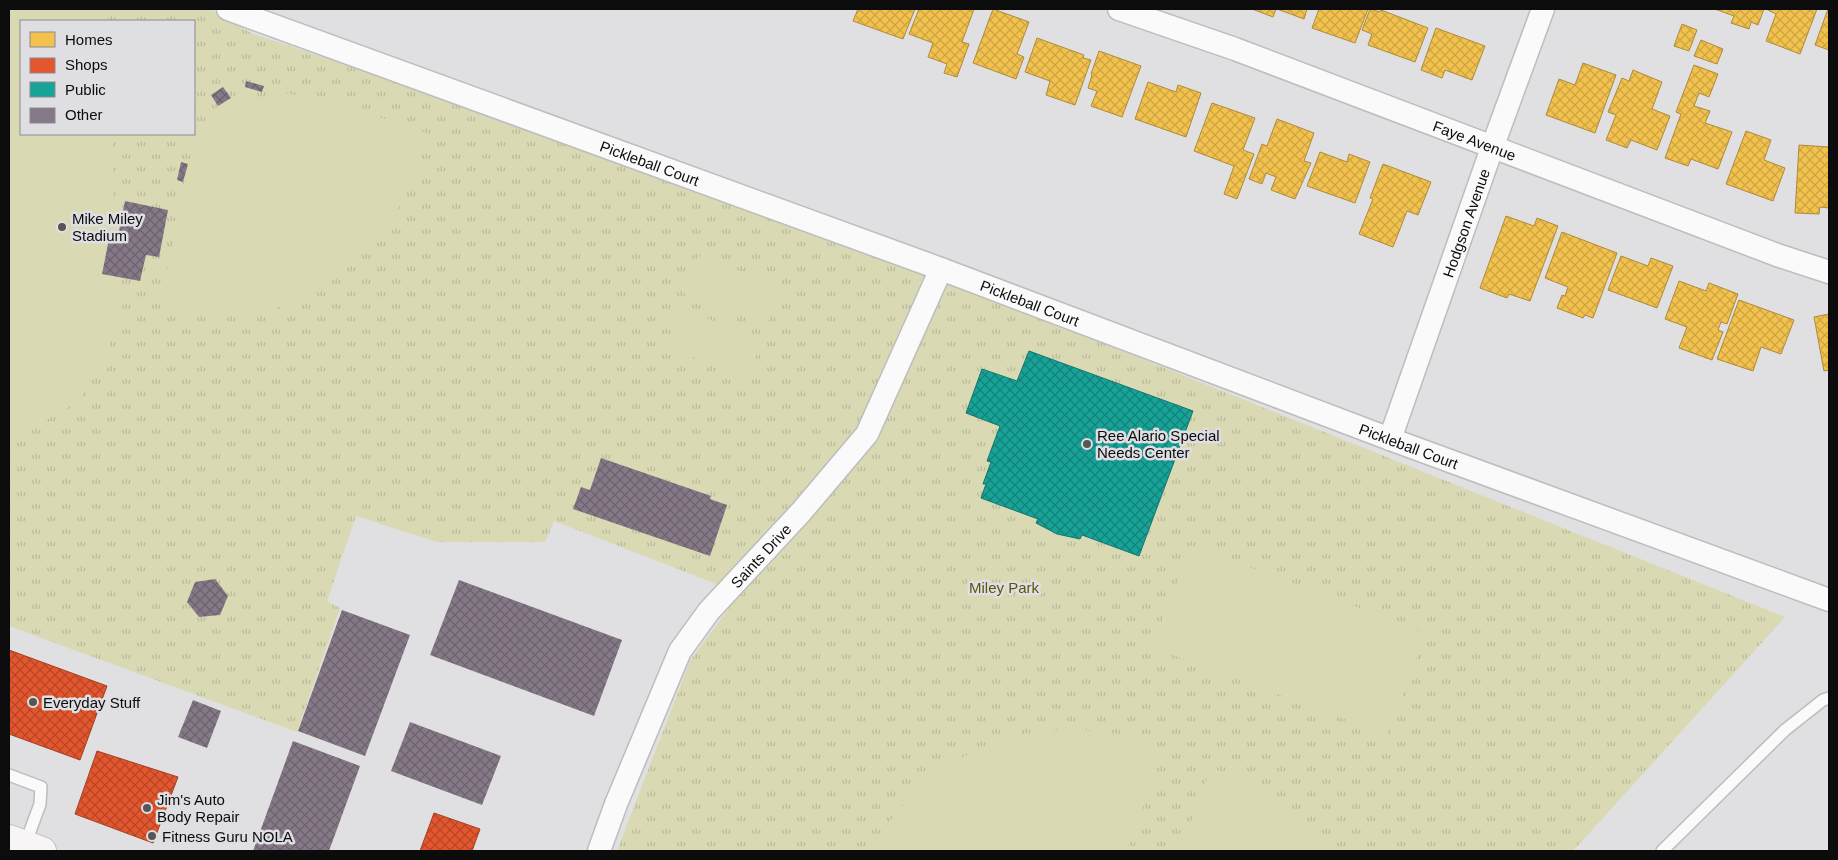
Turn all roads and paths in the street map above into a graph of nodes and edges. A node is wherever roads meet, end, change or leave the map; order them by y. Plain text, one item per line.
1 (228, 9) edge
2 (1119, 9) edge
3 (1543, 9) edge
4 (268, 15) edge
5 (1492, 148) junction
6 (941, 269) junction
7 (1829, 272) edge
8 (1390, 438) junction
9 (1829, 600) edge
10 (1829, 698) edge
11 (9, 774) edge
12 (25, 845) edge
13 (599, 851) edge
14 (1662, 851) edge

1 - 4 street, Pickleball Court
2 - 5 street, Faye Avenue
3 - 5 street, Hodgson Avenue
4 - 6 street, Pickleball Court
5 - 7 street, Faye Avenue
5 - 8 street, Hodgson Avenue
6 - 8 street, Pickleball Court
6 - 13 street, Saints Drive
8 - 9 street, Pickleball Court
10 - 14 lane
11 - 12 lane

